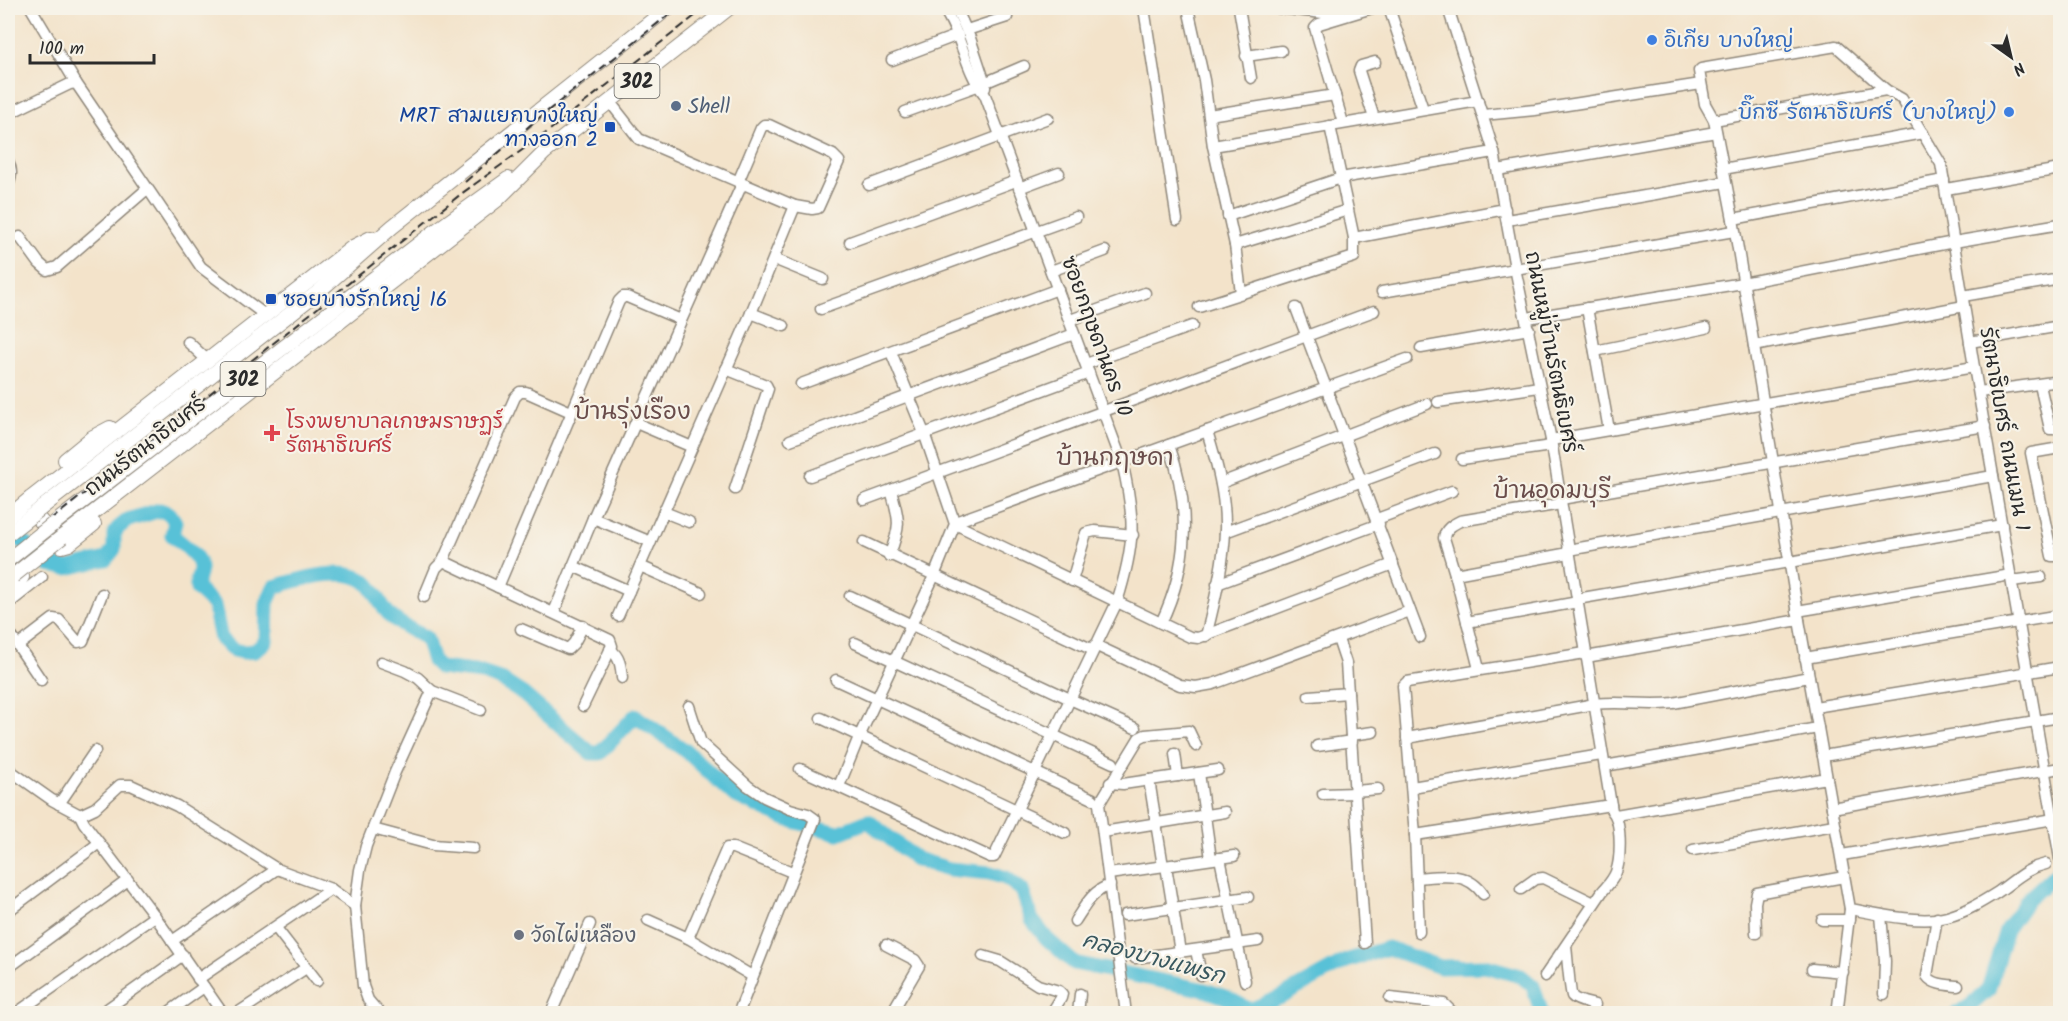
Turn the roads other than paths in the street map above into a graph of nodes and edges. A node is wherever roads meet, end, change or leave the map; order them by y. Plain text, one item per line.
1 (31, 8) edge
2 (668, 8) edge
3 (729, 8) edge
4 (943, 8) edge
5 (956, 8) edge
6 (1144, 8) edge
7 (1188, 8) edge
8 (1239, 8) edge
9 (1278, 8) edge
10 (1372, 8) edge
11 (1389, 8) edge
12 (1448, 8) edge
13 (1351, 12) edge
14 (1007, 17) dead end
15 (962, 33) junction
16 (1281, 51) dead end
17 (1246, 56) junction
18 (892, 60) dead end
19 (1375, 62) dead end
20 (1024, 66) dead end
21 (1251, 78) dead end
22 (76, 83) junction
23 (1701, 84) junction
24 (982, 88) junction
25 (1886, 90) junction
26 (1335, 95) junction
27 (1478, 101) junction
28 (610, 102) junction
29 (1423, 109) junction
30 (905, 112) dead end
31 (8, 114) edge
32 (1209, 115) junction
33 (1483, 115) junction
34 (1048, 118) dead end
35 (1374, 118) junction
36 (1714, 120) junction
37 (1343, 123) junction
38 (1330, 126) junction
39 (1716, 132) junction
40 (1923, 133) junction
41 (1001, 136) junction
42 (1213, 146) junction
43 (1494, 152) junction
44 (544, 153) junction
45 (8, 161) edge
46 (1723, 169) junction
47 (2061, 169) edge
48 (1498, 170) junction
49 (1059, 173) dead end
50 (1341, 178) junction
51 (1725, 182) junction
52 (740, 183) junction
53 (1018, 184) junction
54 (1945, 184) junction
55 (8, 185) edge
56 (869, 185) dead end
57 (147, 189) junction
58 (795, 206) junction
59 (1348, 210) junction
60 (1506, 214) junction
61 (1228, 216) junction
62 (1076, 217) dead end
63 (1733, 219) junction
64 (1177, 220) dead end
65 (2061, 224) edge
66 (392, 226) junction
67 (1734, 231) junction
68 (1037, 232) junction
69 (20, 237) dead end
70 (1354, 238) junction
71 (850, 242) dead end
72 (1954, 242) junction
73 (1235, 245) junction
74 (1105, 251) dead end
75 (774, 259) junction
76 (1515, 268) junction
77 (1051, 271) junction
78 (823, 279) dead end
79 (2061, 279) edge
80 (1743, 283) junction
81 (1058, 290) junction
82 (1382, 292) dead end
83 (1144, 293) dead end
84 (1241, 293) junction
85 (1964, 301) junction
86 (1198, 307) dead end
87 (1296, 308) dead end
88 (1587, 308) junction
89 (821, 309) dead end
90 (1374, 311) dead end
91 (751, 314) junction
92 (265, 315) junction
93 (681, 320) junction
94 (1070, 320) junction
95 (1528, 324) junction
96 (784, 326) dead end
97 (1192, 326) dead end
98 (2061, 326) edge
99 (1706, 328) dead end
100 (1074, 334) junction
101 (1307, 335) junction
102 (188, 342) dead end
103 (1970, 342) junction
104 (1754, 346) junction
105 (1421, 348) dead end
106 (1594, 351) junction
107 (891, 352) junction
108 (1407, 359) dead end
109 (207, 360) junction
110 (1974, 367) junction
111 (726, 369) junction
112 (1088, 369) junction
113 (2061, 381) edge
114 (801, 384) dead end
115 (2040, 385) junction
116 (1325, 387) junction
117 (1539, 387) junction
118 (1979, 392) junction
119 (909, 396) junction
120 (1763, 404) junction
121 (1104, 411) junction
122 (141, 412) junction
123 (571, 412) junction
124 (636, 423) junction
125 (1985, 426) junction
126 (2061, 429) edge
127 (1609, 430) junction
128 (1208, 431) junction
129 (924, 433) junction
130 (1345, 435) junction
131 (790, 440) dead end
132 (1551, 443) junction
133 (1169, 446) junction
134 (692, 447) junction
135 (2061, 448) edge
136 (172, 451) junction
137 (1435, 454) dead end
138 (1462, 459) dead end
139 (1122, 462) junction
140 (1773, 463) junction
141 (938, 472) junction
142 (810, 476) dead end
143 (1994, 476) junction
144 (1362, 481) junction
145 (1221, 483) junction
146 (735, 489) dead end
147 (891, 490) junction
148 (1452, 491) dead end
149 (864, 500) dead end
150 (1561, 502) junction
151 (35, 504) junction
152 (664, 512) junction
153 (1782, 512) junction
154 (8, 517) edge
155 (593, 518) junction
156 (689, 522) dead end
157 (1378, 522) junction
158 (955, 523) junction
159 (2002, 525) junction
160 (1225, 532) junction
161 (8, 534) edge
162 (1133, 535) junction
163 (651, 542) junction
164 (864, 542) dead end
165 (1569, 551) junction
166 (890, 556) junction
167 (2061, 556) edge
168 (8, 559) edge
169 (443, 561) junction
170 (1789, 562) junction
171 (1393, 564) junction
172 (573, 566) junction
173 (640, 566) junction
174 (1455, 574) junction
175 (934, 576) junction
176 (42, 577) dead end
177 (2041, 577) dead end
178 (10, 578) edge
179 (2011, 578) junction
180 (1072, 581) junction
181 (1217, 584) junction
182 (498, 587) junction
183 (629, 591) junction
184 (700, 593) dead end
185 (8, 594) edge
186 (102, 594) dead end
187 (850, 596) dead end
188 (424, 597) dead end
189 (1577, 601) junction
190 (1118, 602) junction
191 (8, 604) edge
192 (1410, 611) junction
193 (554, 612) junction
194 (2061, 615) edge
195 (618, 616) dead end
196 (1798, 616) junction
197 (1467, 622) junction
198 (1161, 623) junction
199 (2019, 623) junction
200 (911, 625) junction
201 (583, 626) junction
202 (521, 629) dead end
203 (8, 631) edge
204 (1206, 636) junction
205 (1420, 637) dead end
206 (1338, 639) junction
207 (855, 643) dead end
208 (19, 645) junction
209 (1094, 648) junction
210 (610, 649) junction
211 (1586, 655) junction
212 (1805, 658) junction
213 (381, 662) dead end
214 (894, 662) junction
215 (2061, 667) edge
216 (1479, 669) junction
217 (2028, 672) junction
218 (1809, 677) junction
219 (622, 678) dead end
220 (41, 680) dead end
221 (836, 680) dead end
222 (432, 691) junction
223 (1348, 693) junction
224 (1309, 696) dead end
225 (877, 698) junction
226 (1070, 699) junction
227 (1595, 704) junction
228 (583, 706) dead end
229 (689, 706) dead end
230 (1815, 707) junction
231 (481, 710) dead end
232 (2061, 717) edge
233 (821, 718) dead end
234 (2036, 722) junction
235 (1136, 728) dead end
236 (1818, 728) junction
237 (1374, 732) dead end
238 (1053, 736) junction
239 (859, 737) junction
240 (1352, 738) junction
241 (1407, 738) junction
242 (1196, 746) dead end
243 (1317, 746) dead end
244 (95, 751) dead end
245 (1175, 754) dead end
246 (1823, 756) junction
247 (1603, 760) junction
248 (1113, 763) dead end
249 (2061, 768) edge
250 (8, 769) edge
251 (800, 769) dead end
252 (1218, 770) dead end
253 (2045, 770) junction
254 (1035, 772) junction
255 (1199, 773) junction
256 (1178, 776) junction
257 (1827, 778) junction
258 (1149, 780) junction
259 (1110, 783) junction
260 (839, 786) junction
261 (1412, 787) junction
262 (1378, 789) dead end
263 (1355, 792) junction
264 (1323, 794) dead end
265 (1092, 799) dead end
266 (59, 804) junction
267 (1832, 808) junction
268 (1018, 810) junction
269 (1613, 810) junction
270 (1225, 812) dead end
271 (80, 815) junction
272 (1204, 816) junction
273 (2057, 819) edge
274 (1156, 824) junction
275 (1834, 825) junction
276 (373, 829) junction
277 (1103, 832) junction
278 (1065, 833) dead end
279 (1416, 835) junction
280 (99, 843) junction
281 (473, 848) dead end
282 (1693, 850) dead end
283 (1842, 855) junction
284 (1234, 856) dead end
285 (1216, 858) junction
286 (2060, 859) edge
287 (2046, 864) dead end
288 (1165, 866) junction
289 (276, 869) junction
290 (792, 872) junction
291 (1844, 877) junction
292 (1416, 878) junction
293 (1109, 879) junction
294 (128, 880) junction
295 (1521, 889) dead end
296 (331, 890) junction
297 (1484, 894) dead end
298 (1248, 897) dead end
299 (1228, 901) junction
300 (1594, 903) junction
301 (355, 906) junction
302 (1173, 909) junction
303 (8, 911) edge
304 (1125, 915) dead end
305 (1849, 915) junction
306 (1881, 915) junction
307 (155, 916) junction
308 (1937, 918) junction
309 (648, 920) dead end
310 (1822, 920) dead end
311 (1075, 921) dead end
312 (590, 924) dead end
313 (276, 928) junction
314 (1419, 932) dead end
315 (1756, 933) dead end
316 (688, 939) junction
317 (172, 940) junction
318 (1258, 941) dead end
319 (1365, 944) dead end
320 (886, 945) dead end
321 (1237, 945) junction
322 (1566, 946) junction
323 (1196, 950) junction
324 (1180, 952) junction
325 (183, 955) junction
326 (982, 956) dead end
327 (1135, 958) dead end
328 (8, 968) edge
329 (306, 968) junction
330 (1812, 969) dead end
331 (1843, 972) junction
332 (1201, 975) dead end
333 (752, 976) junction
334 (1545, 976) dead end
335 (317, 981) dead end
336 (1245, 981) dead end
337 (201, 983) junction
338 (1958, 986) dead end
339 (1080, 994) dead end
340 (1884, 994) dead end
341 (1390, 998) dead end
342 (1595, 1005) dead end
343 (552, 1011) dead end
344 (15, 1014) edge
345 (100, 1014) edge
346 (166, 1014) edge
347 (222, 1014) edge
348 (236, 1014) edge
349 (380, 1014) edge
350 (738, 1014) edge
351 (891, 1014) edge
352 (1051, 1014) edge
353 (1078, 1014) edge
354 (1126, 1014) edge
355 (1454, 1014) edge
356 (1838, 1014) edge

1 - 22 street
2 - 66 main road, ถนนรัตนาธิเบศร์ / 302
3 - 28 main road, ถนนรัตนาธิเบศร์ / 302
4 - 15 street, ซอยกฤษดานคร 10
5 - 15 street, ซอยกฤษดานคร 10
6 - 64 street
7 - 32 street
8 - 17 street
9 - 13 street
10 - 13 street
11 - 29 street
12 - 27 street, ถนนหมู่บ้านรัตนธิเบศร์
13 - 26 street
14 - 15 street
15 - 18 street
15 - 24 street, ซอยกฤษดานคร 10
16 - 17 street
17 - 21 street
19 - 35 street
20 - 24 street
22 - 31 street
22 - 57 street
23 - 25 street, รัตนาธิเบศร์ ถนนเมน 1
23 - 33 street
23 - 36 street
24 - 30 street
24 - 41 street, ซอยกฤษดานคร 10
25 - 36 street
25 - 40 street, รัตนาธิเบศร์ ถนนเมน 1
26 - 32 street
26 - 37 street
27 - 29 street
27 - 33 street, ถนนหมู่บ้านรัตนธิเบศร์
28 - 44 main road, ถนนรัตนาธิเบศร์ / 302
28 - 52 street
29 - 35 street
32 - 42 street
33 - 43 street, ถนนหมู่บ้านรัตนธิเบศร์
34 - 41 street
35 - 37 street
36 - 39 street
37 - 38 street
38 - 42 street
38 - 50 street
39 - 46 street
39 - 48 street
40 - 46 street
40 - 54 street, รัตนาธิเบศร์ ถนนเมน 1
41 - 53 street, ซอยกฤษดานคร 10
41 - 56 street
42 - 61 street
43 - 48 street, ถนนหมู่บ้านรัตนธิเบศร์
43 - 50 street
44 - 136 main road, ถนนรัตนาธิเบศร์ / 302
44 - 168 main road, ถนนรัตนาธิเบศร์ / 302, bridge
45 - 55 street
46 - 51 street
47 - 54 street
48 - 60 street, ถนนหมู่บ้านรัตนธิเบศร์
49 - 53 street
50 - 59 street
50 - 61 street
51 - 60 street
51 - 63 street
52 - 58 street
52 - 58 street
52 - 93 street
53 - 68 street, ซอยกฤษดานคร 10
53 - 71 street
54 - 63 street
54 - 72 street, รัตนาธิเบศร์ ถนนเมน 1
57 - 69 street
57 - 92 street
58 - 75 street
59 - 70 street
59 - 73 street
60 - 70 street
60 - 76 street, ถนนหมู่บ้านรัตนธิเบศร์
61 - 73 street
62 - 68 street
63 - 67 street
65 - 72 street
66 - 92 main road, ถนนรัตนาธิเบศร์ / 302
66 - 151 main road, ถนนรัตนาธิเบศร์ / 302
67 - 76 street
67 - 80 street
68 - 77 street, ซอยกฤษดานคร 10
68 - 89 street
70 - 84 street
72 - 80 street
72 - 85 street, รัตนาธิเบศร์ ถนนเมน 1
73 - 84 street
74 - 77 street
75 - 78 street
75 - 91 street
76 - 82 street
76 - 95 street, ถนนหมู่บ้านรัตนธิเบศร์
77 - 81 street, ซอยกฤษดานคร 10
79 - 85 street
80 - 88 street
80 - 104 street
81 - 94 street, ซอยกฤษดานคร 10
81 - 107 street
83 - 94 street
84 - 86 street
85 - 103 street, รัตนาธิเบศร์ ถนนเมน 1
85 - 104 street
87 - 101 street
88 - 95 street
88 - 106 street
90 - 101 street
91 - 96 street
91 - 111 street
92 - 109 main road, ถนนรัตนาธิเบศร์ / 302
93 - 123 street
93 - 124 street
94 - 100 street, ซอยกฤษดานคร 10
95 - 105 street
95 - 117 street, ถนนหมู่บ้านรัตนธิเบศร์
97 - 112 street
98 - 103 street
99 - 106 street
100 - 112 street, ซอยกฤษดานคร 10
100 - 119 street
101 - 116 street
101 - 121 street
102 - 109 street
103 - 110 street, รัตนาธิเบศร์ ถนนเมน 1
104 - 120 street
106 - 127 street
107 - 114 street
107 - 119 street
108 - 116 street
109 - 122 main road, ถนนรัตนาธิเบศร์ / 302
110 - 118 street, รัตนาธิเบศร์ ถนนเมน 1
110 - 120 street
111 - 134 street
111 - 146 street
112 - 121 street, ซอยกฤษดานคร 10
112 - 129 street
113 - 115 street
115 - 118 street
115 - 126 street
116 - 128 street
116 - 130 street
117 - 130 street
117 - 132 street, ถนนหมู่บ้านรัตนธิเบศร์
118 - 125 street, รัตนาธิเบศร์ ถนนเมน 1
119 - 129 street
119 - 131 street
120 - 127 street
120 - 140 street
121 - 139 street, ซอยกฤษดานคร 10
121 - 141 street
122 - 136 main road
122 - 151 main road, ถนนรัตนาธิเบศร์ / 302
123 - 169 street
123 - 182 street
124 - 134 street
124 - 155 street
125 - 140 street
125 - 143 street, รัตนาธิเบศร์ ถนนเมน 1
127 - 132 street
128 - 133 street
128 - 145 street
129 - 141 street
129 - 142 street
130 - 144 street
130 - 145 street
132 - 138 street
132 - 150 street, ถนนหมู่บ้านรัตนธิเบศร์
133 - 139 street
133 - 198 street
134 - 152 street
135 - 167 street
136 - 178 main road, ถนนรัตนาธิเบศร์ / 302, bridge
137 - 144 street
139 - 158 street
139 - 162 street, ซอยกฤษดานคร 10
140 - 150 street
140 - 153 street
141 - 147 street
141 - 158 street
143 - 153 street
143 - 159 street, รัตนาธิเบศร์ ถนนเมน 1
144 - 157 street
144 - 160 street
145 - 160 street
147 - 149 street
147 - 166 street
148 - 157 street
150 - 165 street, ถนนหมู่บ้านรัตนธิเบศร์
150 - 174 street
151 - 154 main road, ถนนรัตนาธิเบศร์ / 302, bridge
151 - 161 main road, ถนนรัตนาธิเบศร์ / 302, bridge
152 - 156 street
152 - 163 street
153 - 165 street
153 - 170 street
155 - 163 street
155 - 172 street
157 - 171 street
157 - 181 street
158 - 175 street
158 - 180 street
159 - 170 street
159 - 179 street, รัตนาธิเบศร์ ถนนเมน 1
160 - 181 street
162 - 180 street
162 - 190 street, ซอยกฤษดานคร 10
163 - 173 street
164 - 166 street
165 - 174 street
165 - 189 street, ถนนหมู่บ้านรัตนธิเบศร์
166 - 175 street
168 - 185 main road
169 - 182 street
169 - 188 street
170 - 189 street
170 - 196 street
171 - 192 street
171 - 204 street
172 - 183 street
172 - 193 street
173 - 183 street
173 - 184 street
174 - 197 street
175 - 200 street
175 - 209 street
176 - 191 street
177 - 179 street
179 - 196 street
179 - 199 street, รัตนาธิเบศร์ ถนนเมน 1
180 - 190 street
181 - 204 street
182 - 193 street
183 - 195 street
186 - 208 street
187 - 200 street
189 - 197 street
189 - 211 street, ถนนหมู่บ้านรัตนธิเบศร์
190 - 198 street
190 - 209 street, ซอยกฤษดานคร 10
192 - 205 street
192 - 206 street
193 - 201 street
194 - 199 street
196 - 211 street
196 - 212 street
197 - 216 street
198 - 204 street
199 - 212 street
199 - 217 street, รัตนาธิเบศร์ ถนนเมน 1
200 - 214 street
200 - 226 street
201 - 202 street
201 - 210 street
203 - 208 street
206 - 209 street
206 - 223 street
207 - 214 street
208 - 220 street
209 - 226 street, ซอยกฤษดานคร 10
210 - 219 street
210 - 228 street
211 - 216 street
211 - 227 street, ถนนหมู่บ้านรัตนธิเบศร์
212 - 218 street
213 - 222 street
214 - 225 street
214 - 238 street
215 - 217 street
216 - 241 street
217 - 230 street
217 - 234 street, รัตนาธิเบศร์ ถนนเมน 1
218 - 227 street
218 - 230 street
221 - 225 street
222 - 231 street
222 - 276 street
223 - 224 street
223 - 240 street
225 - 239 street
225 - 254 street
226 - 235 street
226 - 238 street, ซอยกฤษดานคร 10
227 - 241 street
227 - 247 street, ถนนหมู่บ้านรัตนธิเบศร์
229 - 290 street
230 - 236 street
232 - 234 street
233 - 239 street
234 - 246 street
234 - 253 street, รัตนาธิเบศร์ ถนนเมน 1
236 - 246 street
236 - 247 street
237 - 240 street
238 - 248 street
238 - 254 street, ซอยกฤษดานคร 10
239 - 260 street
239 - 268 street
240 - 243 street
240 - 263 street
241 - 261 street
242 - 259 street
244 - 266 street
245 - 256 street
246 - 257 street
247 - 261 street
247 - 269 street, ถนนหมู่บ้านรัตนธิเบศร์
249 - 253 street
250 - 266 street
251 - 260 street
252 - 255 street
253 - 267 street
253 - 273 street, รัตนาธิเบศร์ ถนนเมน 1
254 - 265 street
254 - 268 street, ซอยกฤษดานคร 10
255 - 256 street
255 - 272 street
256 - 258 street
257 - 267 street
257 - 269 street
258 - 259 street
258 - 274 street
259 - 277 street
260 - 268 street, ซอยกฤษดานคร 10
261 - 279 street
262 - 263 street
263 - 264 street
263 - 319 street
266 - 271 street
267 - 275 street
268 - 278 street
269 - 279 street
269 - 300 street, ถนนหมู่บ้านรัตนธิเบศร์
270 - 272 street
271 - 280 street
271 - 289 street
272 - 274 street
272 - 285 street
273 - 283 street
273 - 286 street, รัตนาธิเบศร์ ถนนเมน 1
274 - 277 street
274 - 288 street
275 - 282 street
275 - 283 street
276 - 281 street
276 - 301 street
277 - 293 street
279 - 292 street
280 - 294 street
280 - 303 street
283 - 291 street
284 - 285 street
285 - 288 street
285 - 299 street
287 - 308 street
288 - 293 street
288 - 302 street
289 - 296 street
289 - 317 street
290 - 316 street
290 - 333 street
291 - 305 street
291 - 315 street
292 - 297 street
292 - 314 street
293 - 311 street
293 - 354 street
294 - 307 street
294 - 328 street
295 - 300 street
296 - 301 street
296 - 313 street
298 - 299 street
299 - 302 street
299 - 321 street
300 - 322 street, ถนนหมู่บ้านรัตนธิเบศร์
301 - 349 street
302 - 304 street
302 - 324 street
305 - 306 street
305 - 310 street
305 - 331 street
306 - 308 street
306 - 340 street
307 - 317 street
307 - 344 street
308 - 338 street
309 - 316 street
312 - 343 street
313 - 329 street
313 - 337 street
316 - 333 street
317 - 325 street
318 - 321 street
320 - 351 street
321 - 323 street
321 - 336 street
322 - 334 street, ถนนหมู่บ้านรัตนธิเบศร์
322 - 342 street
323 - 324 street
323 - 332 street
324 - 327 street
325 - 337 street
325 - 345 street
326 - 352 street
329 - 335 street
329 - 348 street
330 - 331 street
331 - 356 street
333 - 350 street
337 - 346 street
337 - 347 street
339 - 353 street
341 - 355 street

